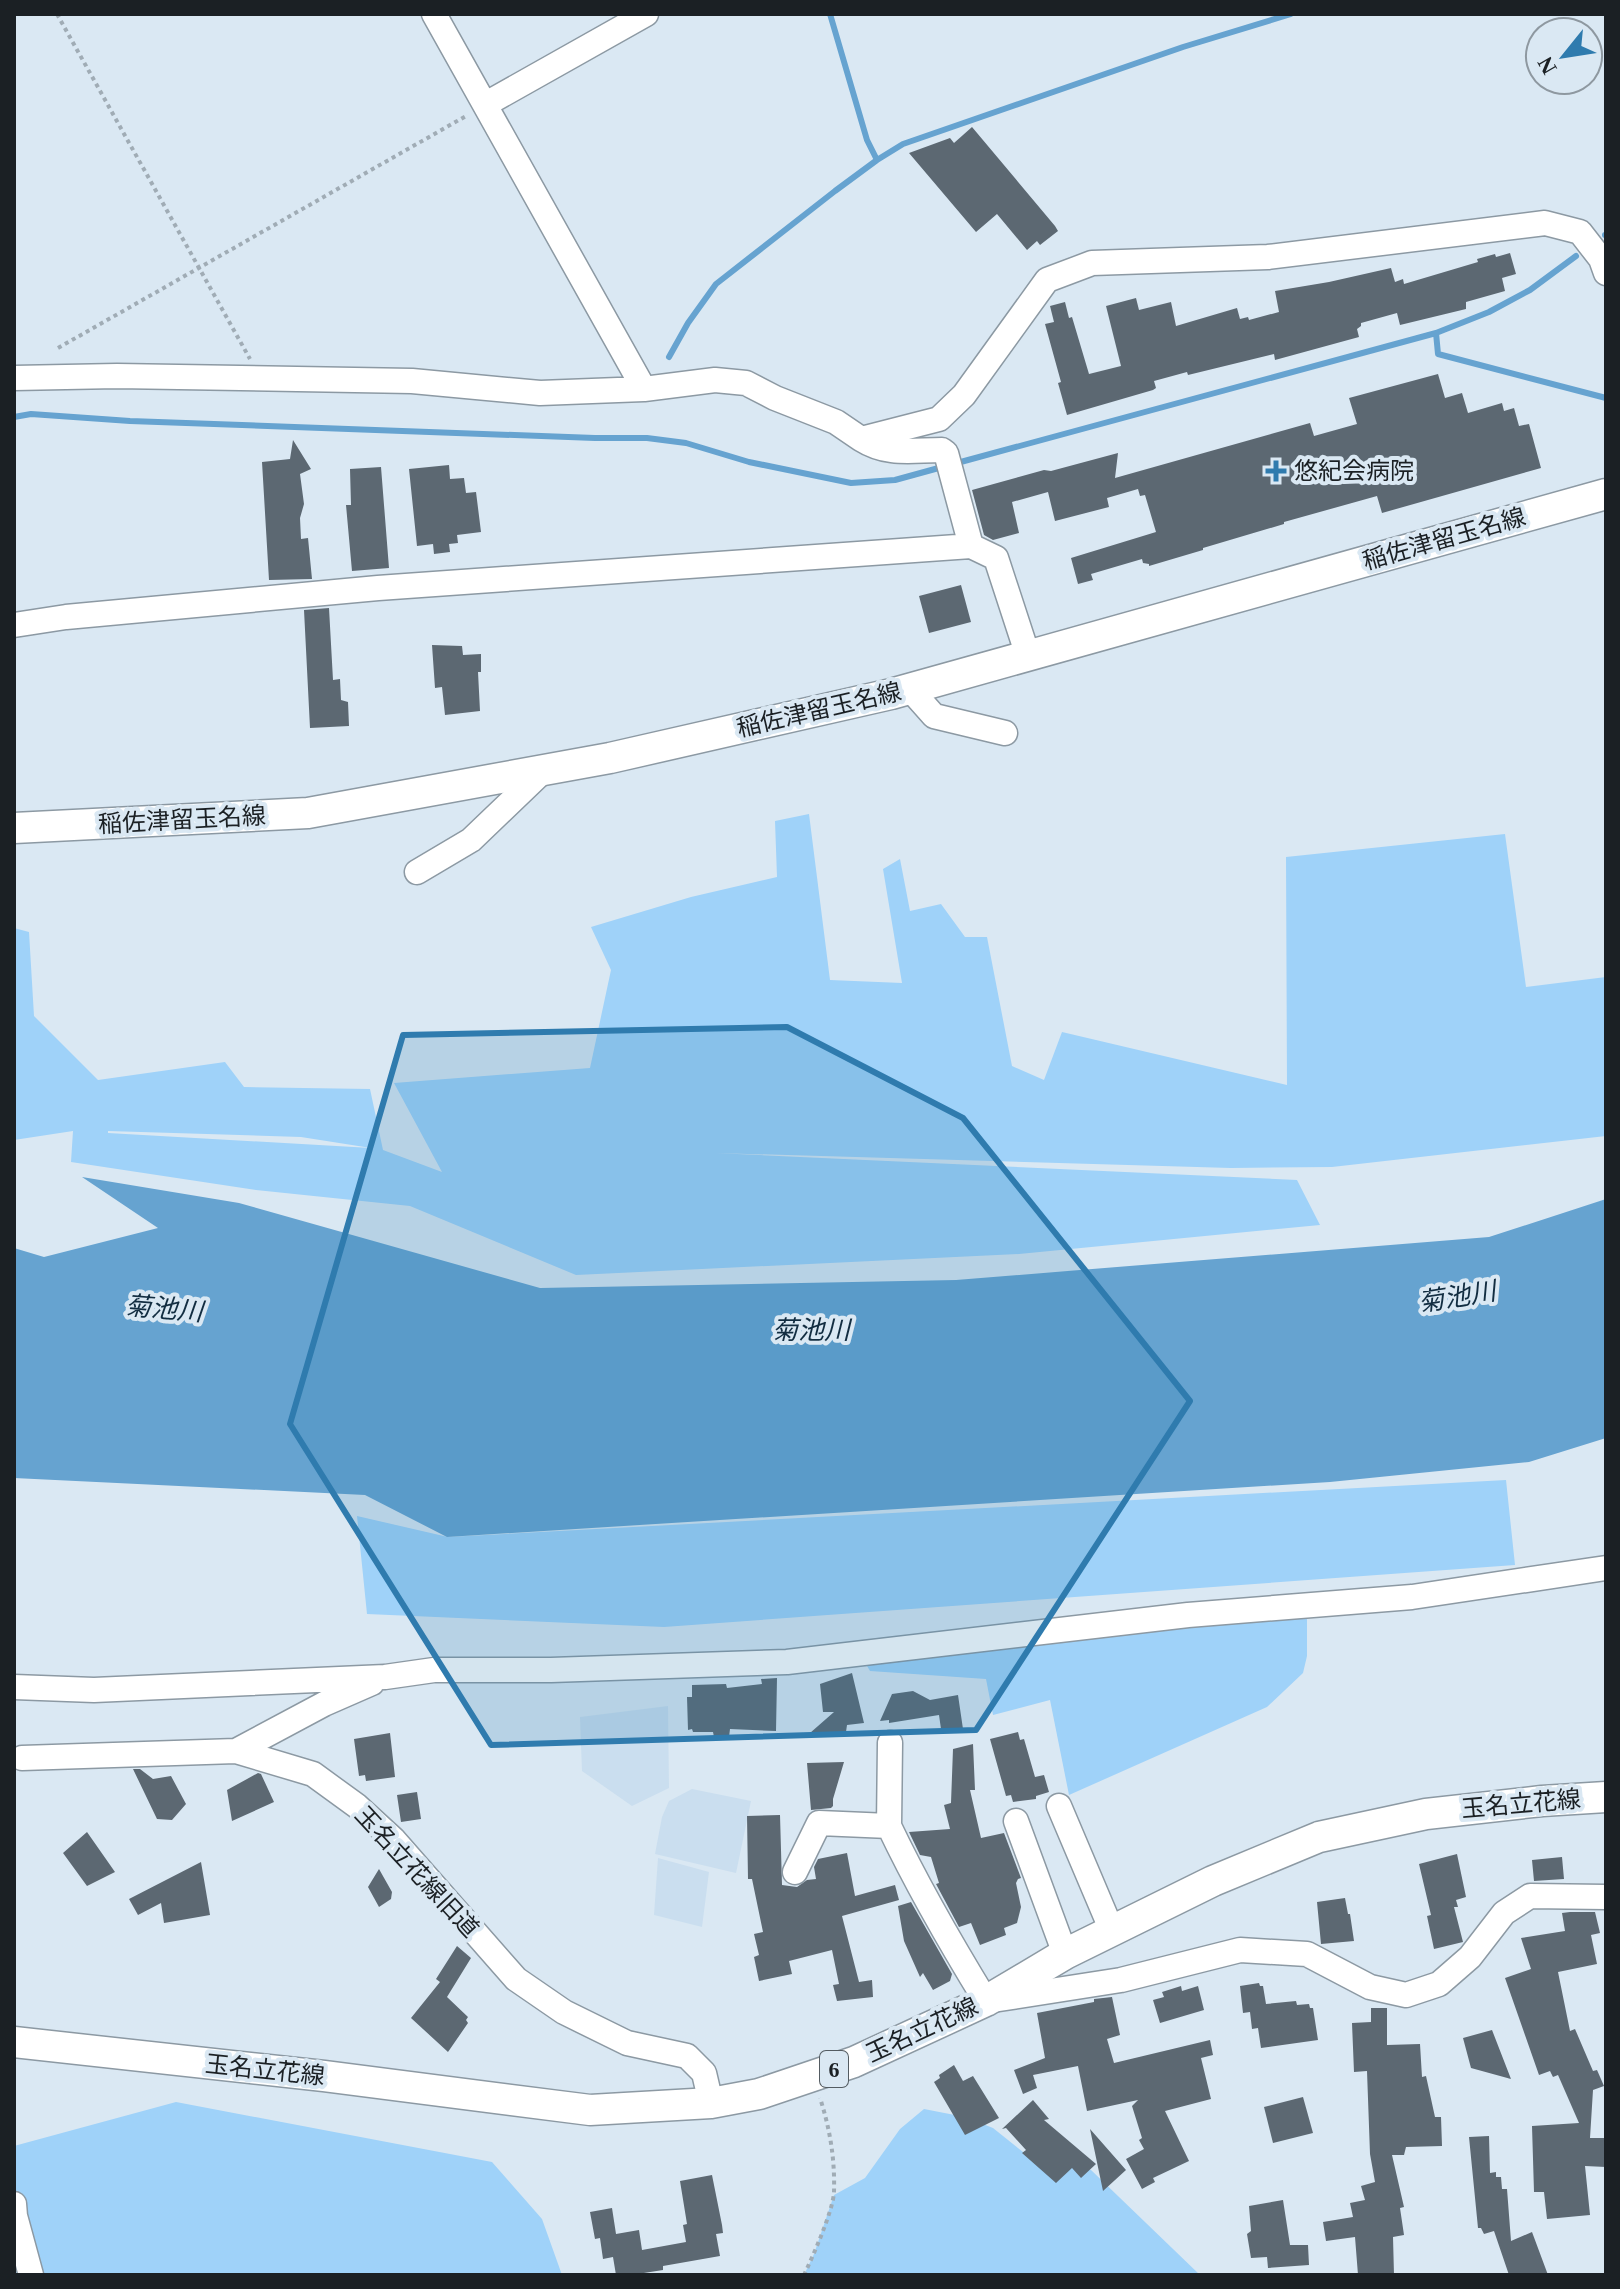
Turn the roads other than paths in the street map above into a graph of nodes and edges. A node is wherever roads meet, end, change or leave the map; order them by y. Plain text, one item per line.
1 (434, 14) edge
2 (646, 14) edge
3 (486, 104) junction
4 (1606, 273) edge
5 (20, 380) edge
6 (644, 389) junction
7 (861, 439) junction
8 (1606, 494) edge
9 (971, 546) junction
10 (14, 625) edge
11 (1028, 656) junction
12 (910, 689) junction
13 (1005, 733) dead end
14 (544, 770) junction
15 (14, 828) edge
16 (417, 872) dead end
17 (1606, 1568) edge
18 (385, 1677) junction
19 (14, 1687) edge
20 (890, 1743) dead end
21 (236, 1751) junction
22 (22, 1758) dead end
23 (1606, 1797) edge
24 (1059, 1806) dead end
25 (1016, 1821) dead end
26 (889, 1826) junction
27 (795, 1872) dead end
28 (1606, 1897) edge
29 (1112, 1931) junction
30 (1065, 1954) junction
31 (986, 2001) junction
32 (14, 2042) edge
33 (711, 2103) junction
34 (14, 2204) edge
35 (31, 2275) edge

1 - 3 street
2 - 3 street
3 - 6 street
4 - 7 street
5 - 6 street
6 - 7 street
7 - 9 street
8 - 11 main road, 稲佐津留玉名線
9 - 10 street
9 - 11 street
11 - 12 main road, 稲佐津留玉名線
12 - 13 street
12 - 14 main road, 稲佐津留玉名線
14 - 15 main road, 稲佐津留玉名線
14 - 16 street
17 - 18 street
18 - 19 street
18 - 21 street
20 - 26 street
21 - 22 street, 玉名立花線旧道
21 - 33 street, 玉名立花線旧道
23 - 29 main road, 玉名立花線 / 6
24 - 29 street
25 - 30 street
26 - 27 street
26 - 31 street
28 - 31 street, 6
29 - 30 main road, 玉名立花線 / 6
30 - 31 main road, 玉名立花線 / 6
31 - 33 main road, 玉名立花線 / 6
32 - 33 main road, 玉名立花線 / 6
34 - 35 street

